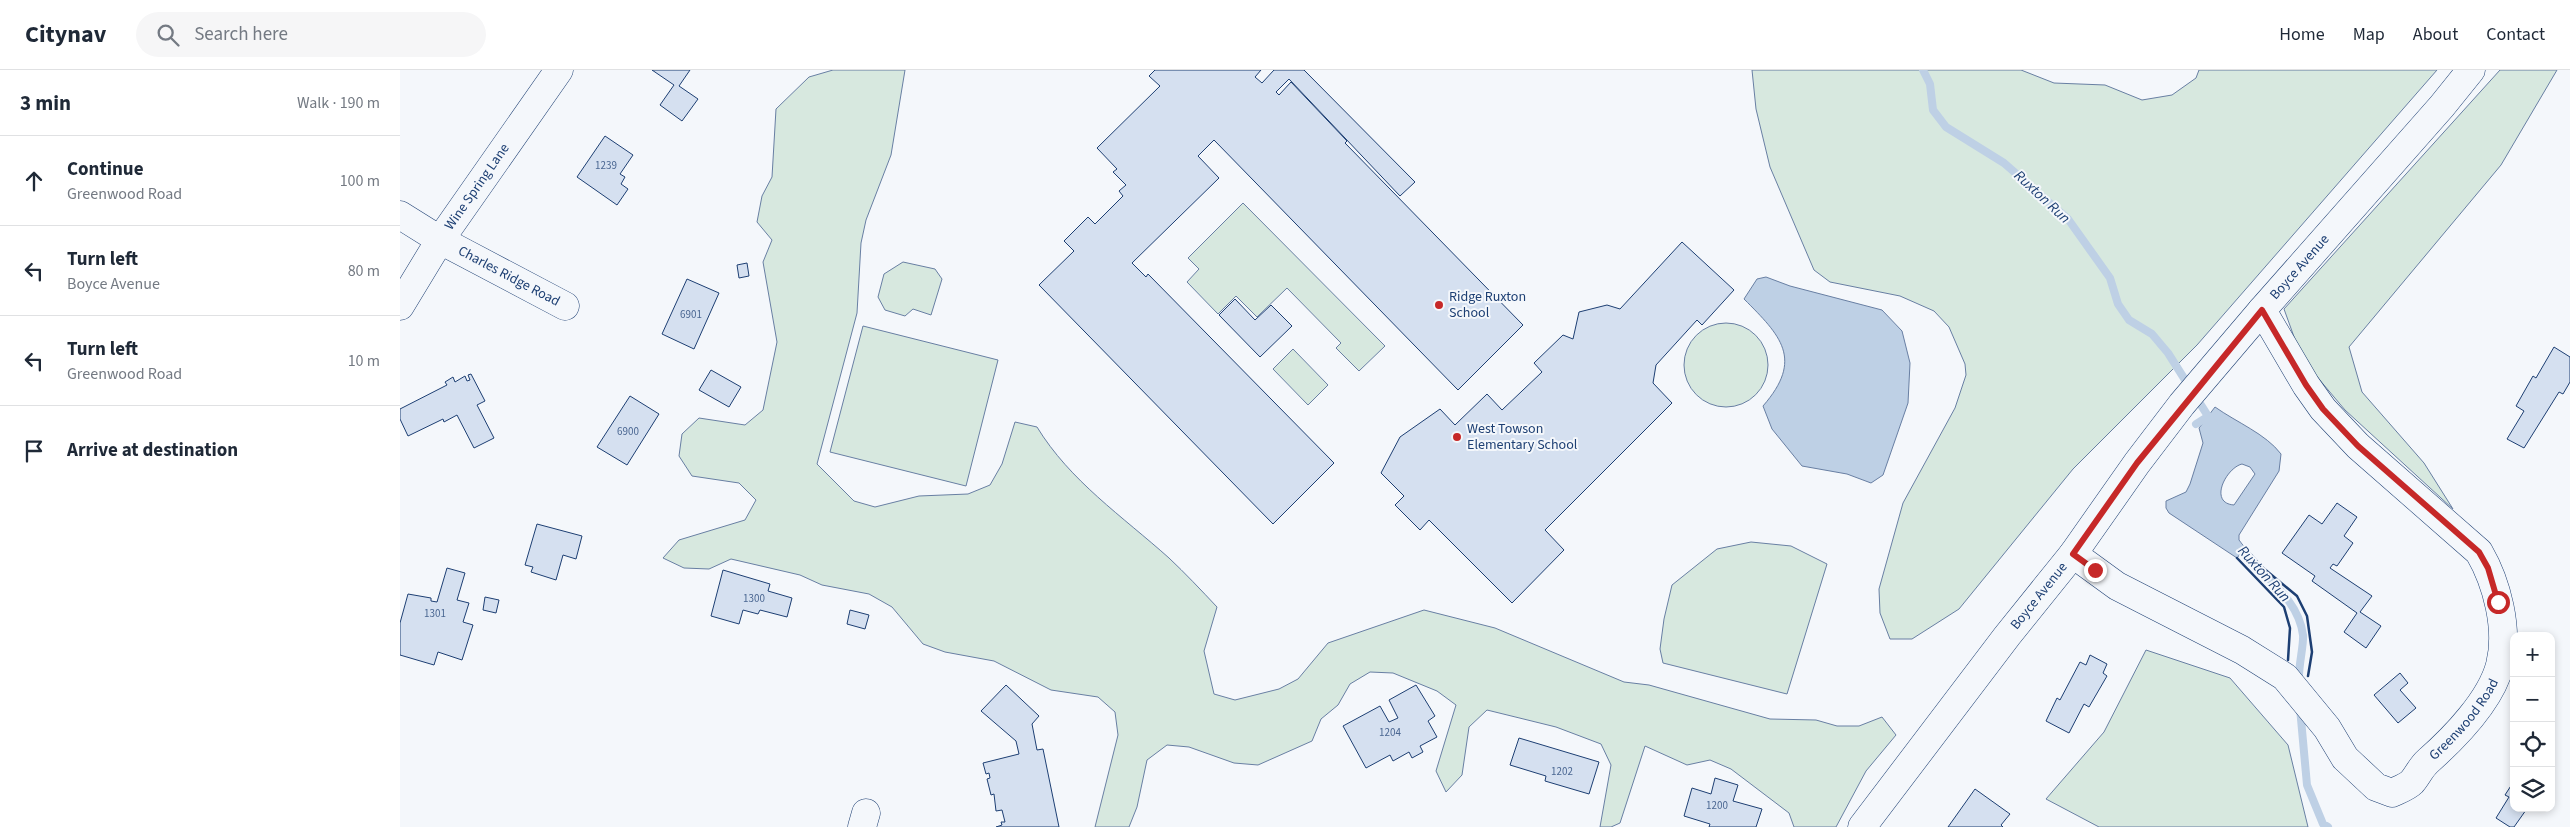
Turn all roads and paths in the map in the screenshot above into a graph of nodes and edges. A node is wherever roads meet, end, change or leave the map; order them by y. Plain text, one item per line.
1 (559, 70) edge
2 (2471, 70) edge
3 (400, 215) edge
4 (440, 240) junction
5 (400, 306) edge
6 (565, 306) dead end
7 (2262, 310) junction
8 (2073, 554) junction
9 (1862, 827) edge

1 - 4 street, Wine Spring Lane
2 - 7 street, Boyce Avenue
3 - 4 street, Charles Ridge Road
4 - 5 street, Wine Spring Lane
4 - 6 street, Charles Ridge Road
7 - 8 street, Boyce Avenue
7 - 8 street, Greenwood Road
8 - 9 street, Boyce Avenue

